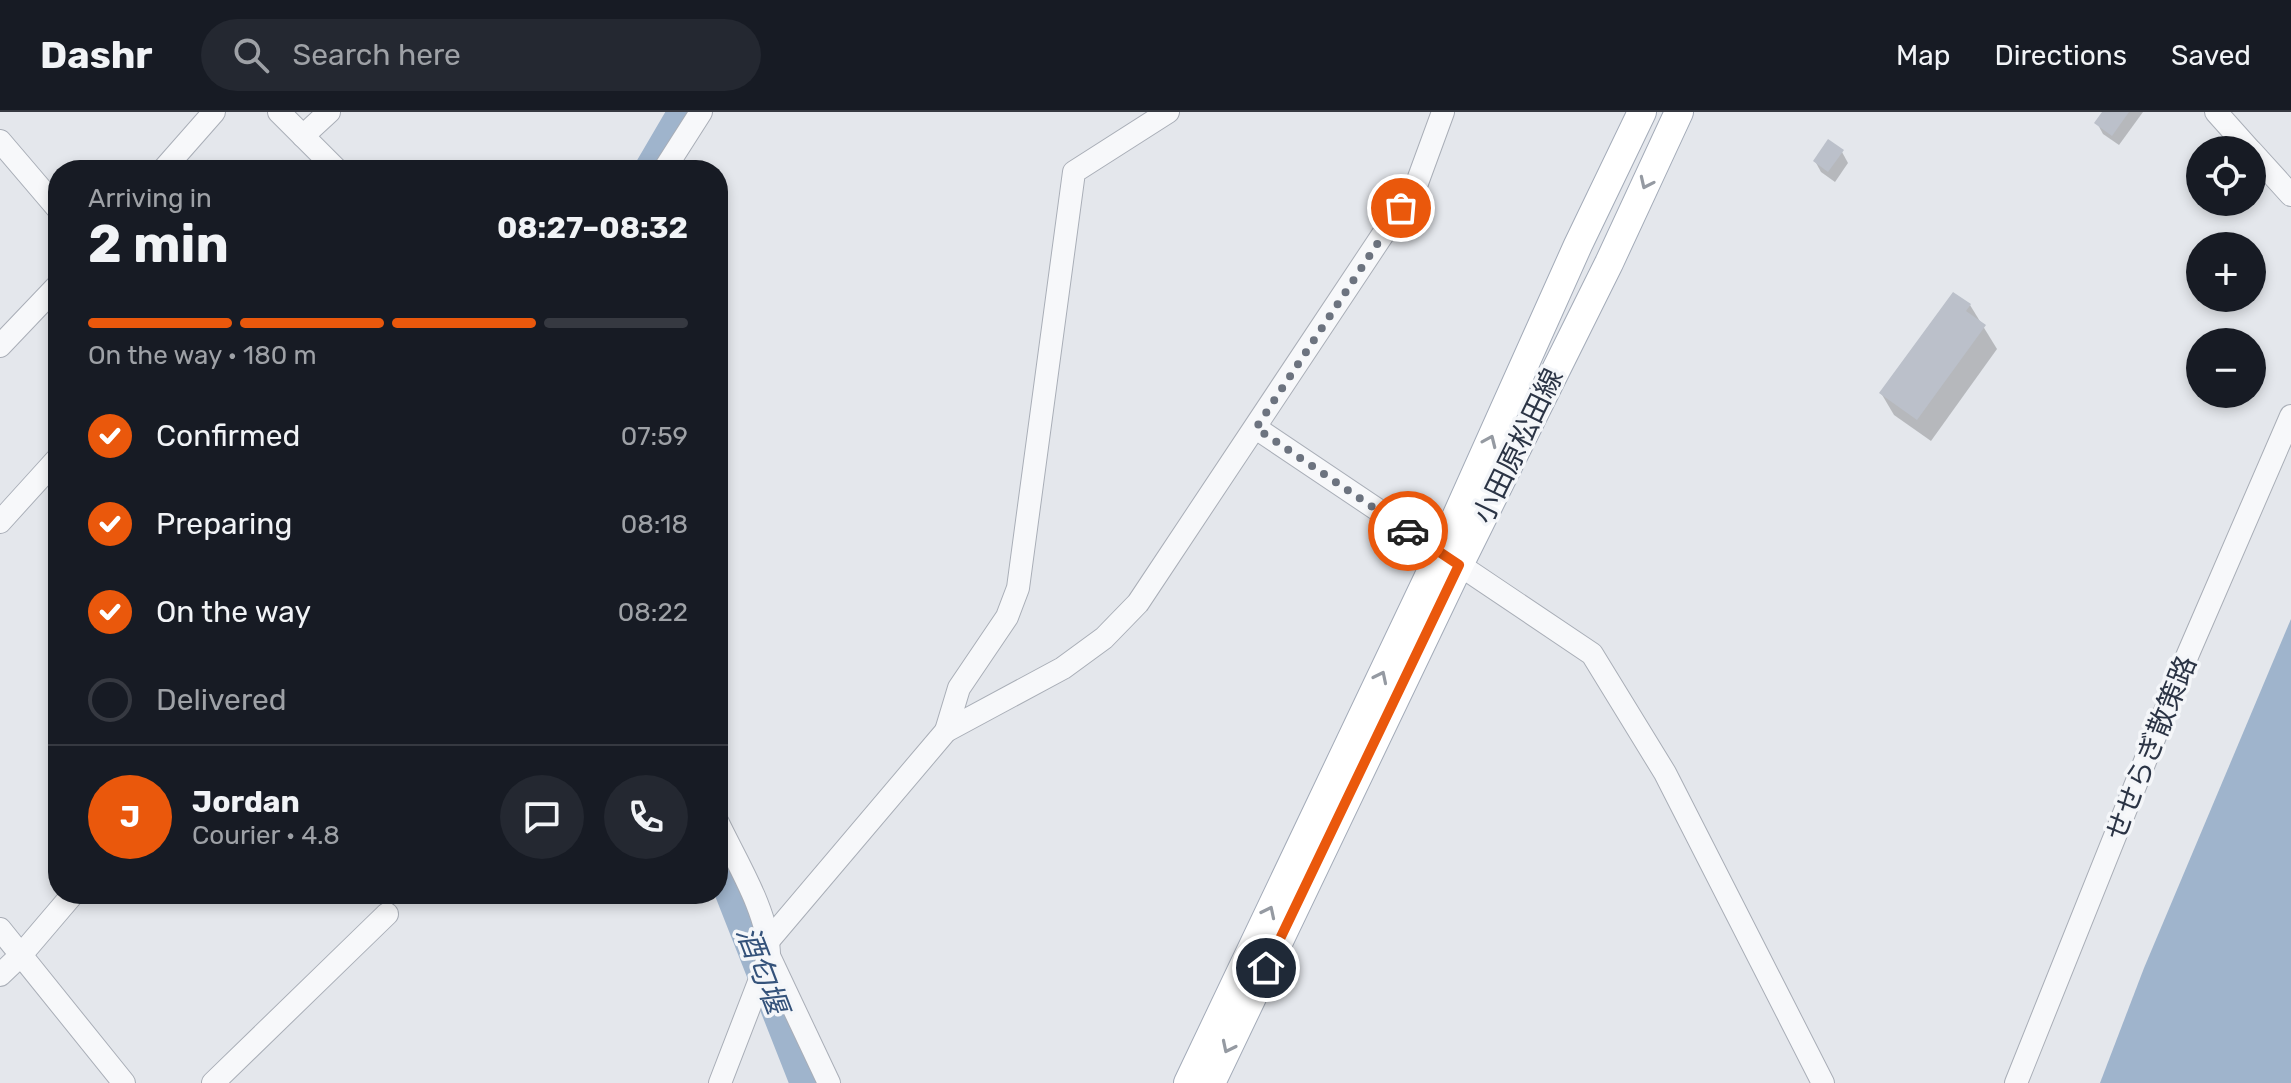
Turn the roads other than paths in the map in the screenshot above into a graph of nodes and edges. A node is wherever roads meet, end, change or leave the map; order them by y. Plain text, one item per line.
1 (214, 112) edge
2 (279, 112) edge
3 (329, 112) edge
4 (701, 112) edge
5 (1168, 112) edge
6 (1443, 112) edge
7 (1642, 112) edge
8 (1679, 112) edge
9 (2216, 112) edge
10 (303, 136) junction
11 (2238, 136) edge
12 (0, 141) edge
13 (172, 160) edge
14 (327, 160) edge
15 (670, 160) edge
16 (2266, 168) edge
17 (2291, 195) edge
18 (48, 197) edge
19 (48, 296) edge
20 (0, 346) edge
21 (2291, 416) edge
22 (1256, 428) junction
23 (48, 469) edge
24 (0, 522) edge
25 (1450, 559) junction
26 (946, 731) junction
27 (728, 844) edge
28 (64, 904) edge
29 (387, 914) dead end
30 (0, 929) edge
31 (769, 948) junction
32 (21, 955) junction
33 (0, 975) edge
34 (124, 1083) edge
35 (213, 1083) edge
36 (720, 1083) edge
37 (829, 1083) edge
38 (1188, 1083) edge
39 (1211, 1083) edge
40 (1823, 1083) edge
41 (2016, 1083) edge

1 - 13 street
2 - 10 street
3 - 10 street
4 - 15 street
5 - 26 street
6 - 22 street
25 -> 7 main road, 小田原松田線
8 -> 25 main road, 小田原松田線
9 - 11 street
10 - 14 street
12 - 18 street
16 - 17 street
19 - 20 street
21 - 41 street, せせらぎ散策路
22 - 25 street
22 - 26 street
23 - 24 street
38 -> 25 main road, 小田原松田線
25 -> 39 main road, 小田原松田線
25 - 40 street
26 - 31 street
27 - 31 street
28 - 32 street
29 - 35 street
30 - 32 street
31 - 36 street
31 - 37 street
32 - 33 street
32 - 34 street

